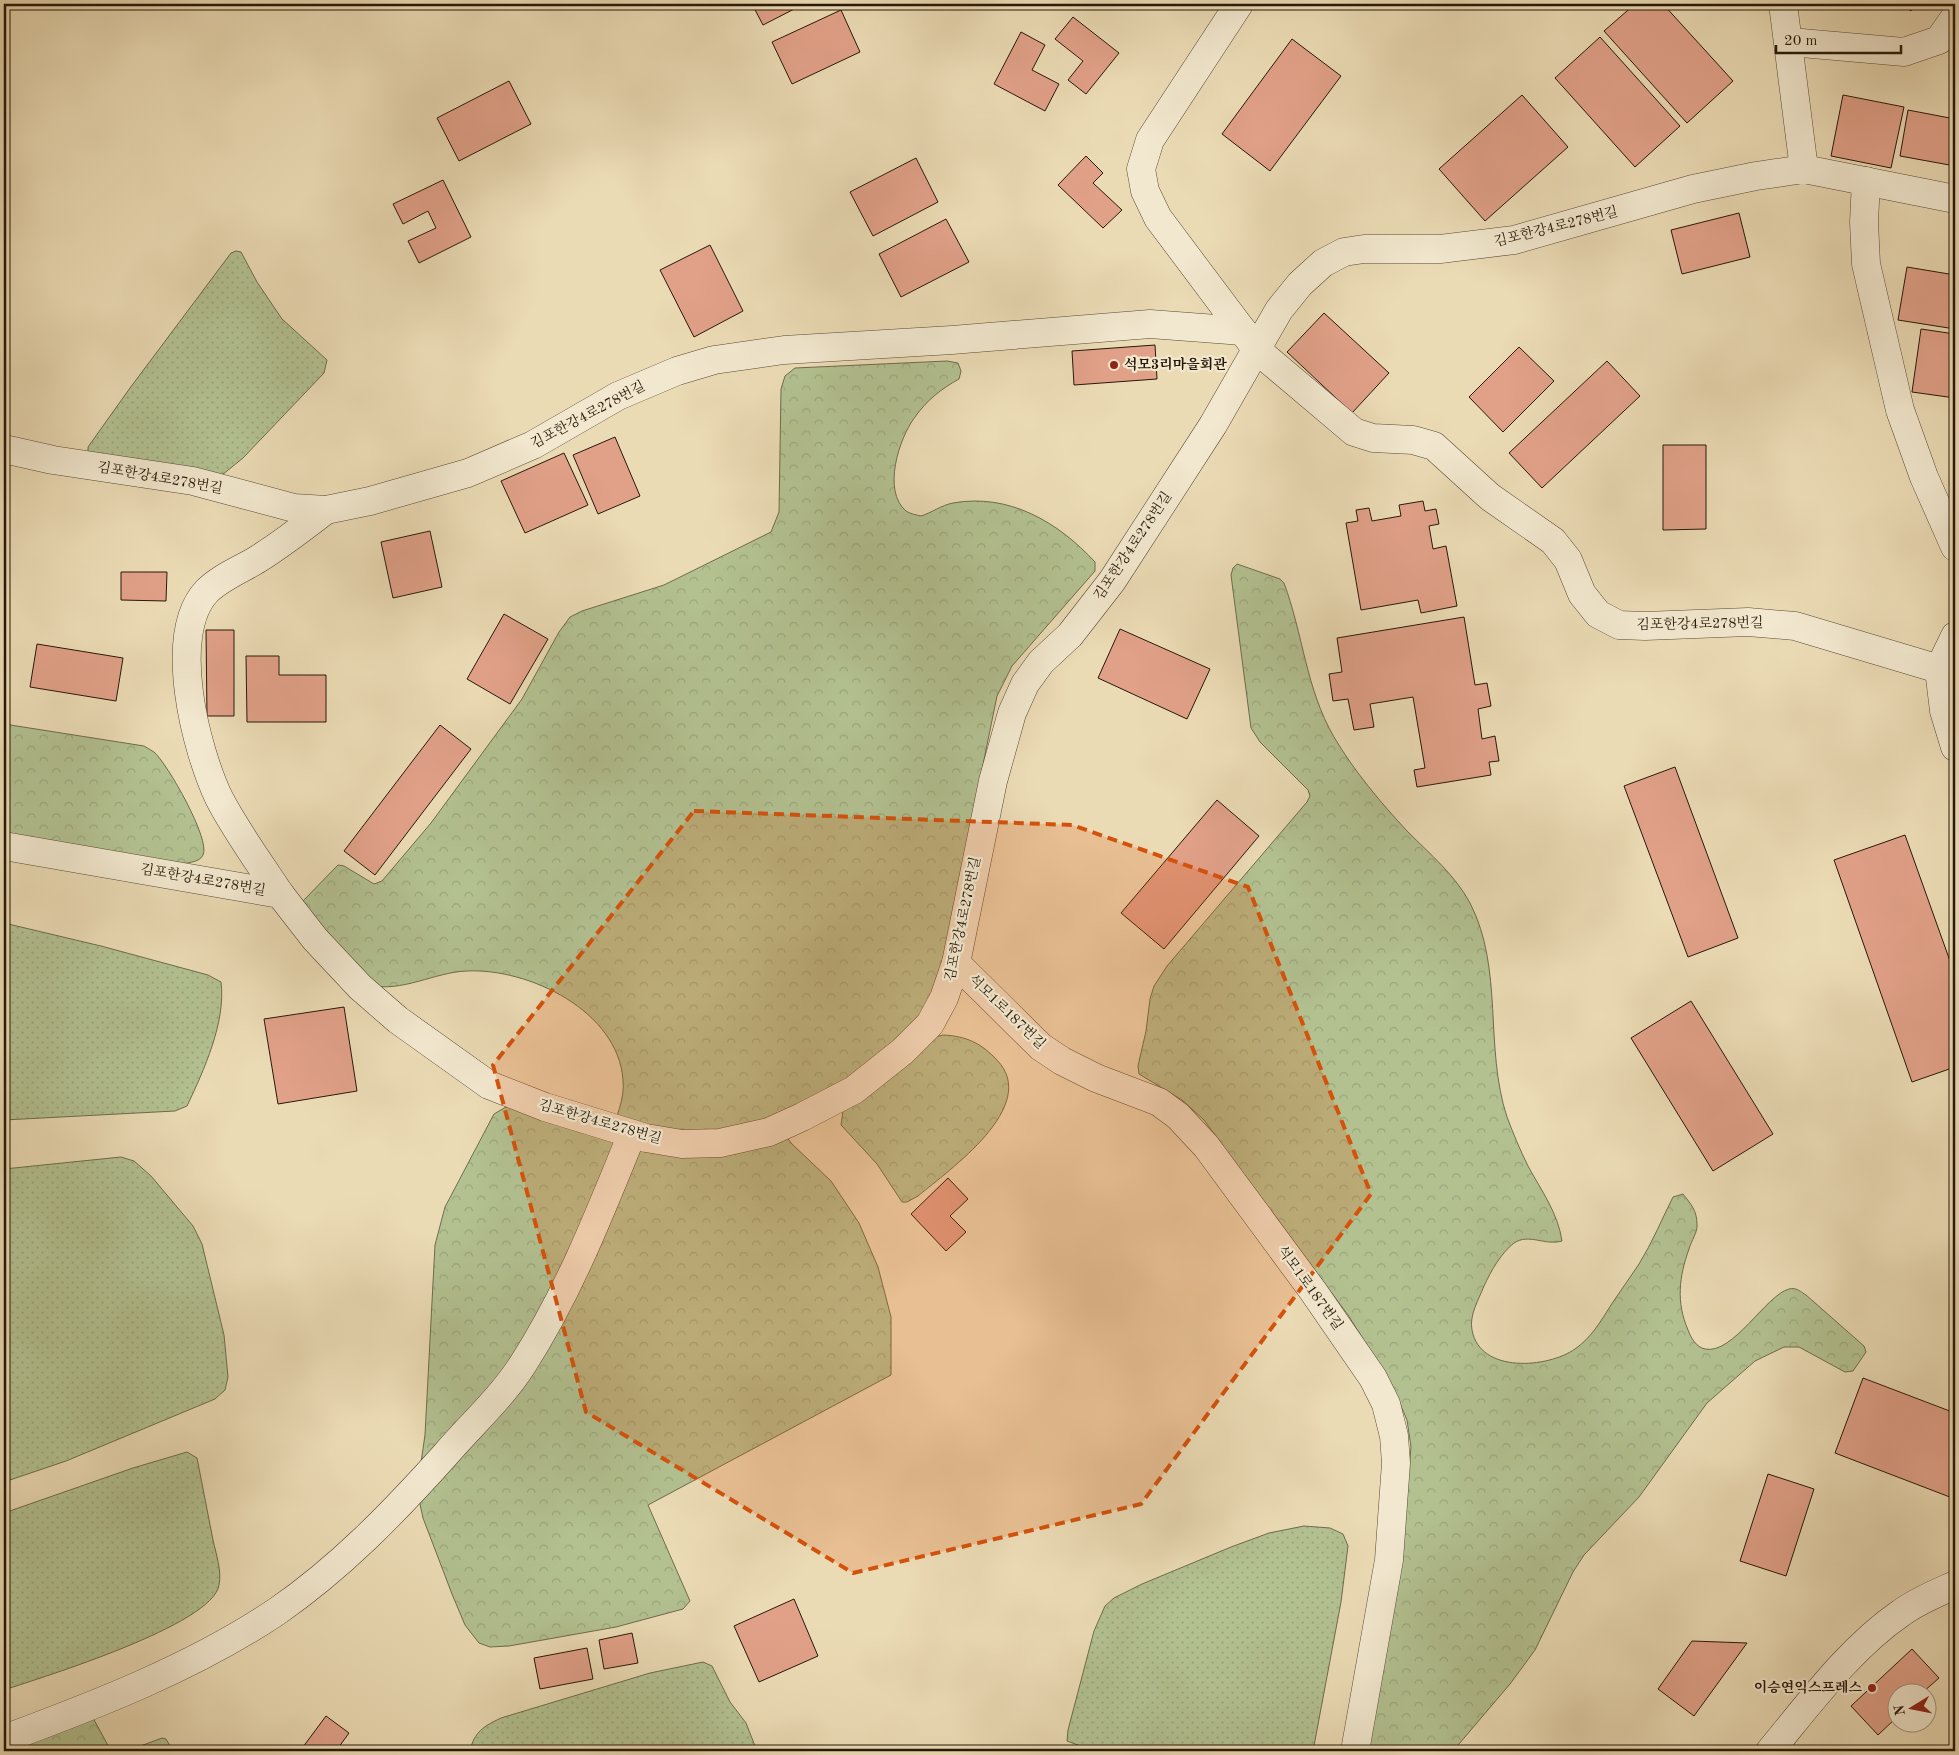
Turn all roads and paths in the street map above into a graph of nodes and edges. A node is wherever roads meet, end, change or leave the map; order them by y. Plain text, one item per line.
1 (1239, 4) edge
2 (1783, 4) edge
3 (1955, 16) edge
4 (1790, 42) junction
5 (1804, 169) junction
6 (1866, 181) junction
7 (1955, 199) edge
8 (1250, 341) junction
9 (4, 449) edge
10 (326, 510) junction
11 (1955, 547) edge
12 (1955, 636) edge
13 (1939, 669) junction
14 (1955, 747) edge
15 (4, 846) edge
16 (280, 894) junction
17 (956, 963) junction
18 (632, 1134) junction
19 (1955, 1585) edge
20 (4, 1739) edge
21 (1355, 1751) edge
22 (1770, 1751) edge

1 - 8 lane, 김포한강4로278번길
2 - 4 lane
3 - 4 lane
4 - 5 lane
5 - 6 lane, 김포한강4로278번길
5 - 8 lane, 김포한강4로278번길
6 - 7 lane, 김포한강4로278번길
6 - 11 lane
8 - 10 lane, 김포한강4로278번길
8 - 13 lane, 김포한강4로278번길
8 - 17 lane, 김포한강4로278번길
9 - 10 lane, 김포한강4로278번길
10 - 16 lane
12 - 13 lane
13 - 14 lane
15 - 16 lane, 김포한강4로278번길
16 - 18 lane, 김포한강4로278번길
17 - 18 lane, 김포한강4로278번길
17 - 21 lane, 석모1로187번길
18 - 20 lane
19 - 22 lane

